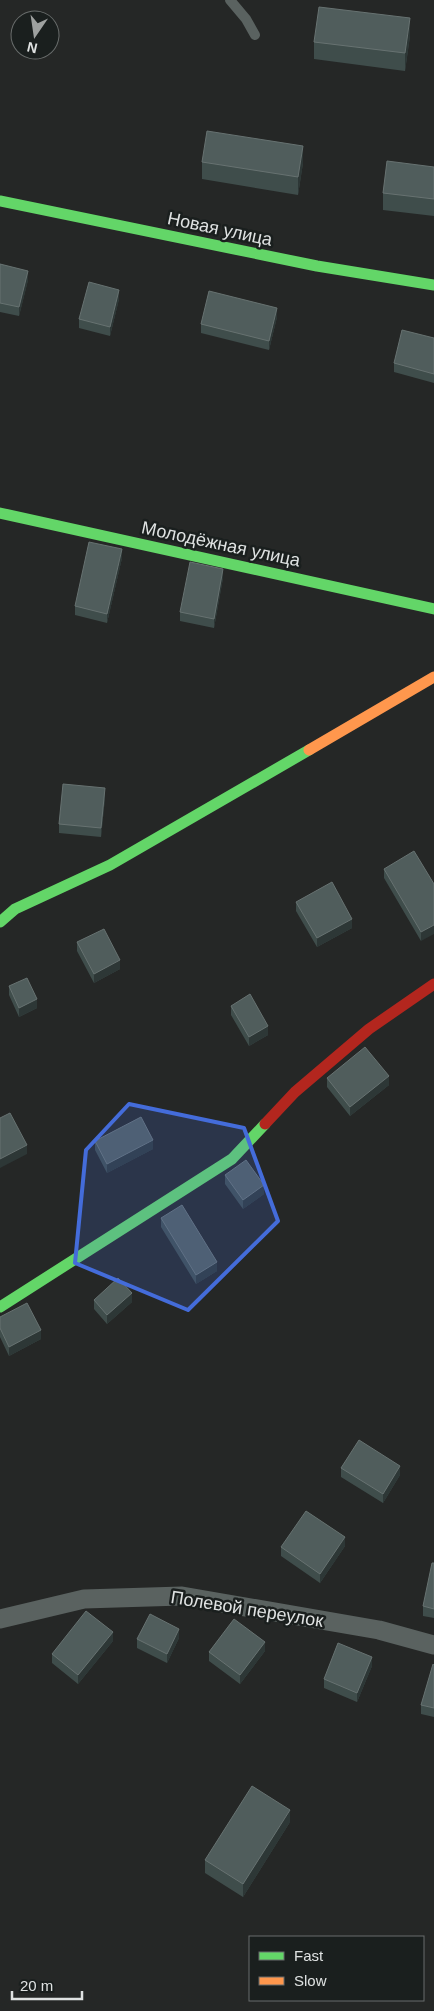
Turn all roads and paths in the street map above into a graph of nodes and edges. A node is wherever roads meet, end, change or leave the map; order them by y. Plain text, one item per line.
1 (230, 0) edge
2 (255, 35) dead end
3 (0, 201) edge
4 (434, 285) edge
5 (0, 513) edge
6 (434, 609) edge
7 (434, 677) edge
8 (8, 908) edge
9 (0, 922) edge
10 (434, 984) edge
11 (0, 1307) edge
12 (0, 1619) edge
13 (434, 1645) edge

1 - 2 lane
3 - 4 street, Новая улица
5 - 6 street, Молодёжная улица
7 - 8 street
8 - 9 street
10 - 11 street
12 - 13 street, Полевой переулок

